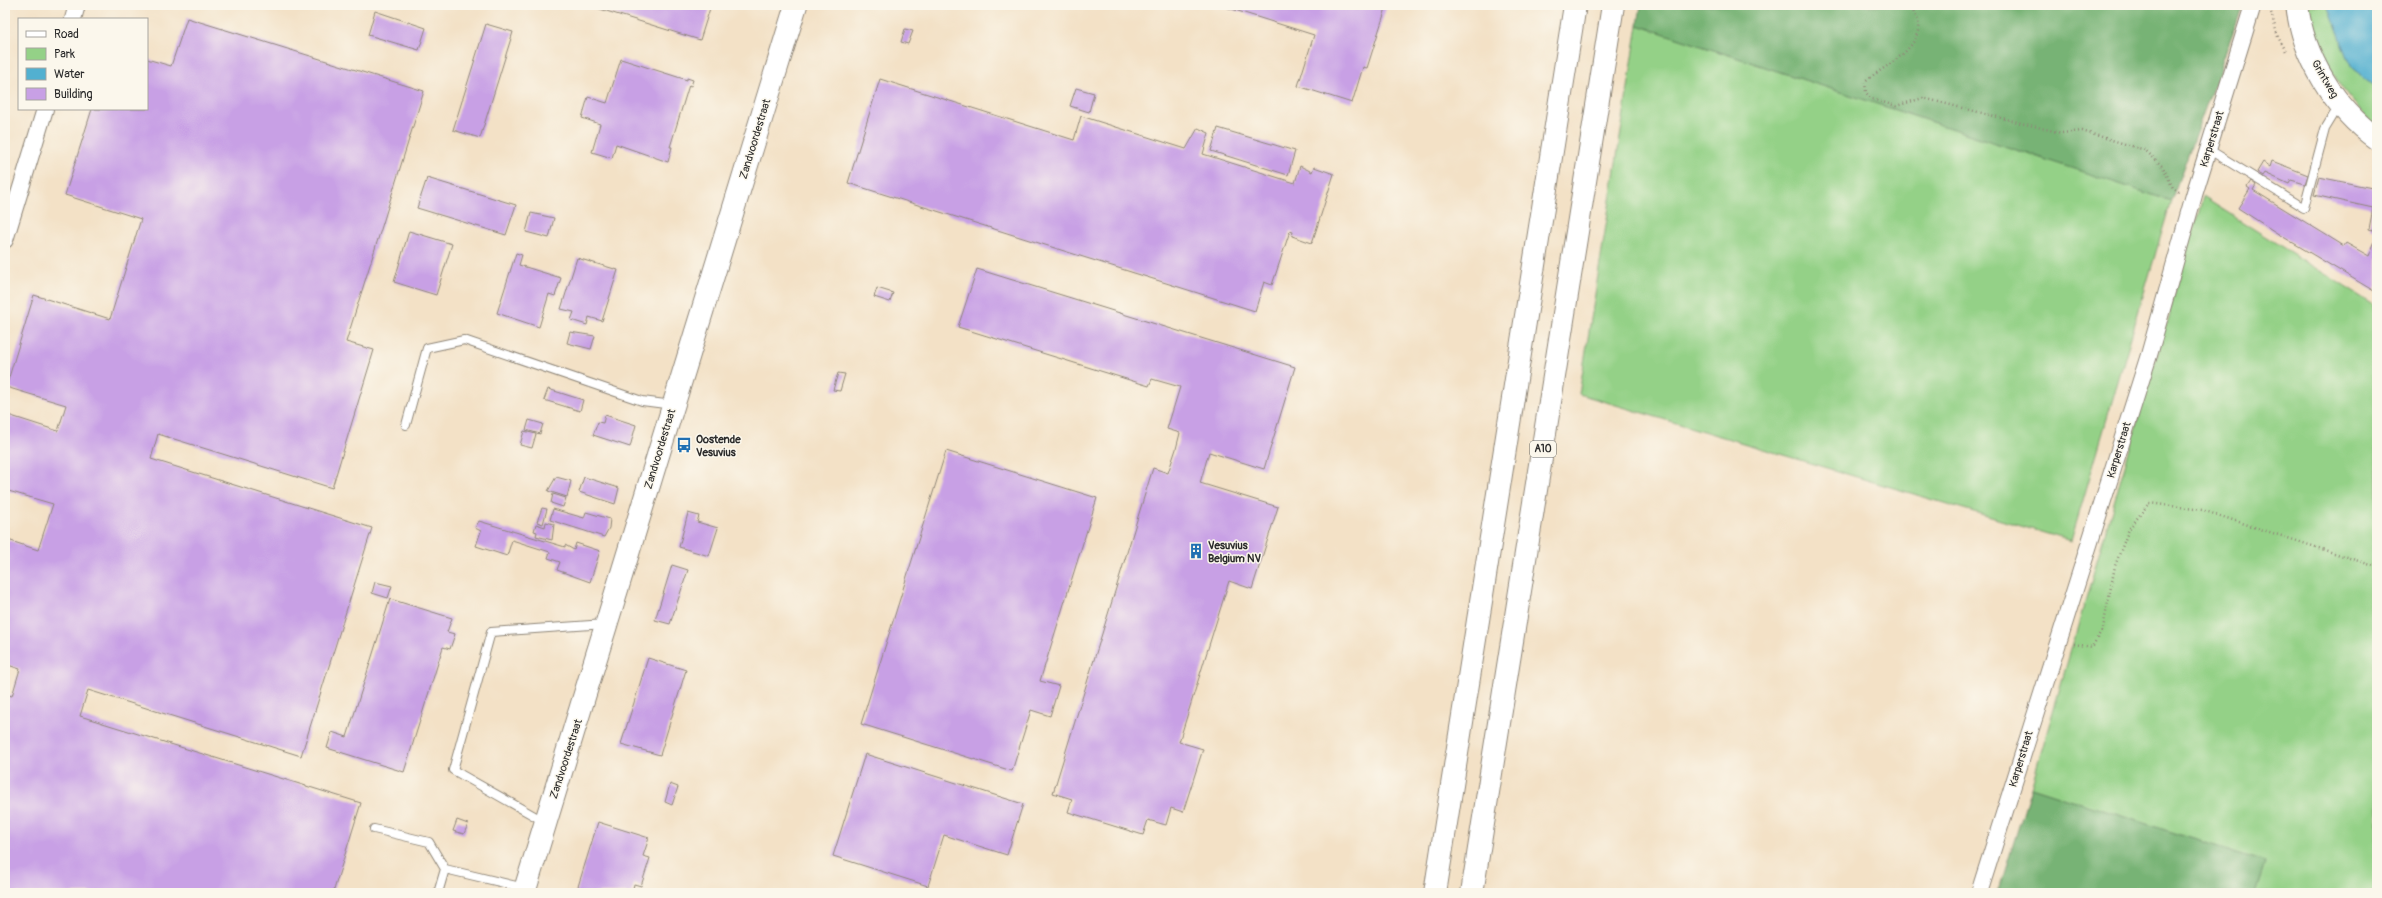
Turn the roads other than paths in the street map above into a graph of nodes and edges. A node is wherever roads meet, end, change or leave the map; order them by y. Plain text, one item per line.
1 (77, 5) edge
2 (796, 5) edge
3 (1575, 5) edge
4 (1613, 5) edge
5 (2253, 5) edge
6 (2297, 5) edge
7 (73, 18) edge
8 (2340, 104) junction
9 (45, 110) edge
10 (2377, 139) edge
11 (2208, 149) junction
12 (5, 240) edge
13 (674, 405) junction
14 (406, 425) dead end
15 (606, 624) junction
16 (546, 823) junction
17 (374, 829) dead end
18 (445, 869) junction
19 (525, 890) edge
20 (438, 893) edge
21 (1435, 893) edge
22 (1472, 893) edge
23 (1979, 893) edge

1 - 7 street
2 - 13 main road, Zandvoordestraat
3 - 21 main road
4 - 22 main road, A10
5 - 11 street, Karperstraat
6 - 8 main road, Grintweg
8 - 10 main road, Grintweg
8 - 11 lane
9 - 12 street
11 - 23 street, Karperstraat
13 - 14 lane
13 - 15 main road, Zandvoordestraat
15 - 16 main road, Zandvoordestraat
15 - 16 lane
16 - 19 main road, Zandvoordestraat
17 - 18 lane
18 - 19 lane
18 - 20 lane

